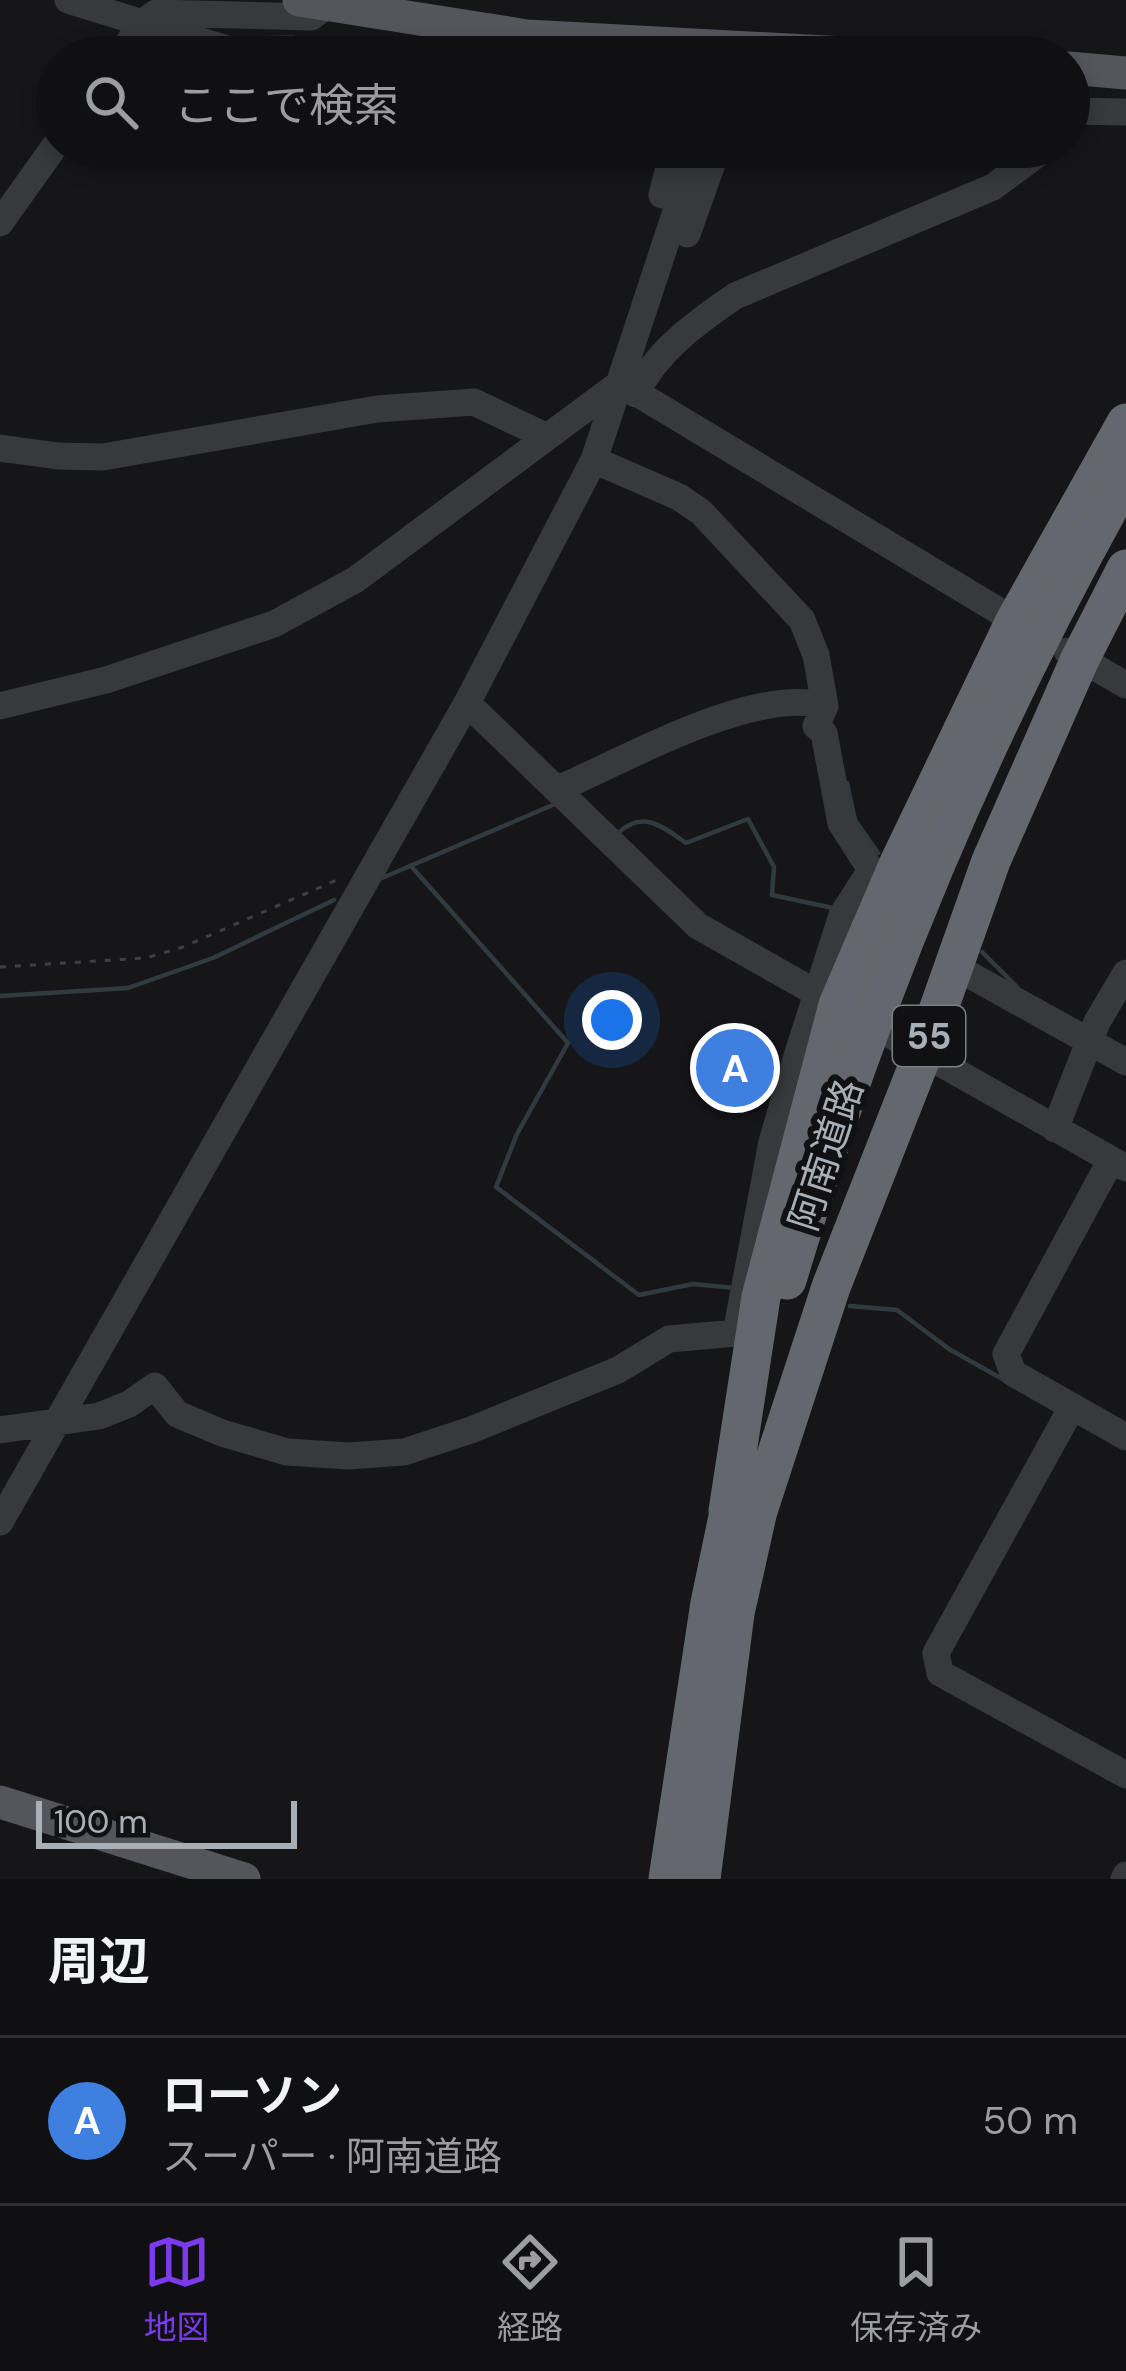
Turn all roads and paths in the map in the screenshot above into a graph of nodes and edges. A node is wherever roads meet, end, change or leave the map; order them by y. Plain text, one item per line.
1 (68, 0) edge
2 (312, 3) edge
3 (141, 24) junction
4 (133, 36) edge
5 (182, 36) edge
6 (520, 36) edge
7 (1090, 70) edge
8 (1126, 73) edge
9 (1126, 112) edge
10 (1090, 113) edge
11 (39, 168) edge
12 (668, 168) edge
13 (689, 168) edge
14 (710, 168) edge
15 (1019, 168) edge
16 (0, 223) edge
17 (646, 299) junction
18 (628, 388) junction
19 (1126, 423) edge
20 (545, 436) junction
21 (0, 448) edge
22 (594, 460) junction
23 (1126, 477) edge
24 (1126, 522) edge
25 (1126, 569) edge
26 (1015, 621) junction
27 (1080, 659) junction
28 (1126, 685) edge
29 (466, 703) junction
30 (0, 706) edge
31 (822, 713) junction
32 (564, 795) junction
33 (370, 873) junction
34 (0, 967) edge
35 (970, 975) dead end
36 (1123, 984) edge
37 (826, 999) junction
38 (1092, 1033) junction
39 (923, 1053) junction
40 (810, 1058) junction
41 (1126, 1062) edge
42 (1059, 1122) junction
43 (1119, 1164) edge
44 (798, 1283) junction
45 (1069, 1412) junction
46 (60, 1420) junction
47 (0, 1430) edge
48 (1126, 1437) edge
49 (743, 1512) junction
50 (0, 1522) edge
51 (1126, 1775) edge
52 (0, 1802) edge
53 (244, 1879) edge
54 (668, 1879) edge
55 (701, 1879) edge

1 - 3 street
2 - 3 street
2 - 6 main road
3 - 4 street
3 - 5 street
7 - 8 main road
9 - 10 street
11 - 16 street
12 - 17 street
13 - 17 street
14 - 17 street
15 - 18 street
17 - 18 street
18 - 20 street
18 - 22 street
18 - 26 street
19 - 26 highway, 55
20 - 21 street
20 - 30 street
22 - 29 street
22 - 31 street
23 - 44 highway, 阿南道路 / 55, bridge
24 - 44 highway, 阿南道路 / 55
25 - 27 highway, 55
26 - 27 street
26 - 37 highway, 55
27 - 28 street
27 - 39 highway, 55
29 - 32 street
29 - 33 street
31 - 32 street
31 - 37 street
32 - 37 street
33 - 34 path
33 - 46 street
35 - 38 street
36 - 38 street
37 - 39 street
37 - 40 highway, 55
38 - 41 street
38 - 42 street
39 - 42 street
39 - 49 highway, 55
40 - 46 street
40 - 49 highway, 55
42 - 43 street
43 - 45 street
44 - 49 highway, 阿南道路 / 55
45 - 48 street
45 - 51 street
46 - 47 street
46 - 50 street
49 - 54 highway, 阿南道路 / 55
49 - 55 highway, 阿南道路 / 55
52 - 53 main road

